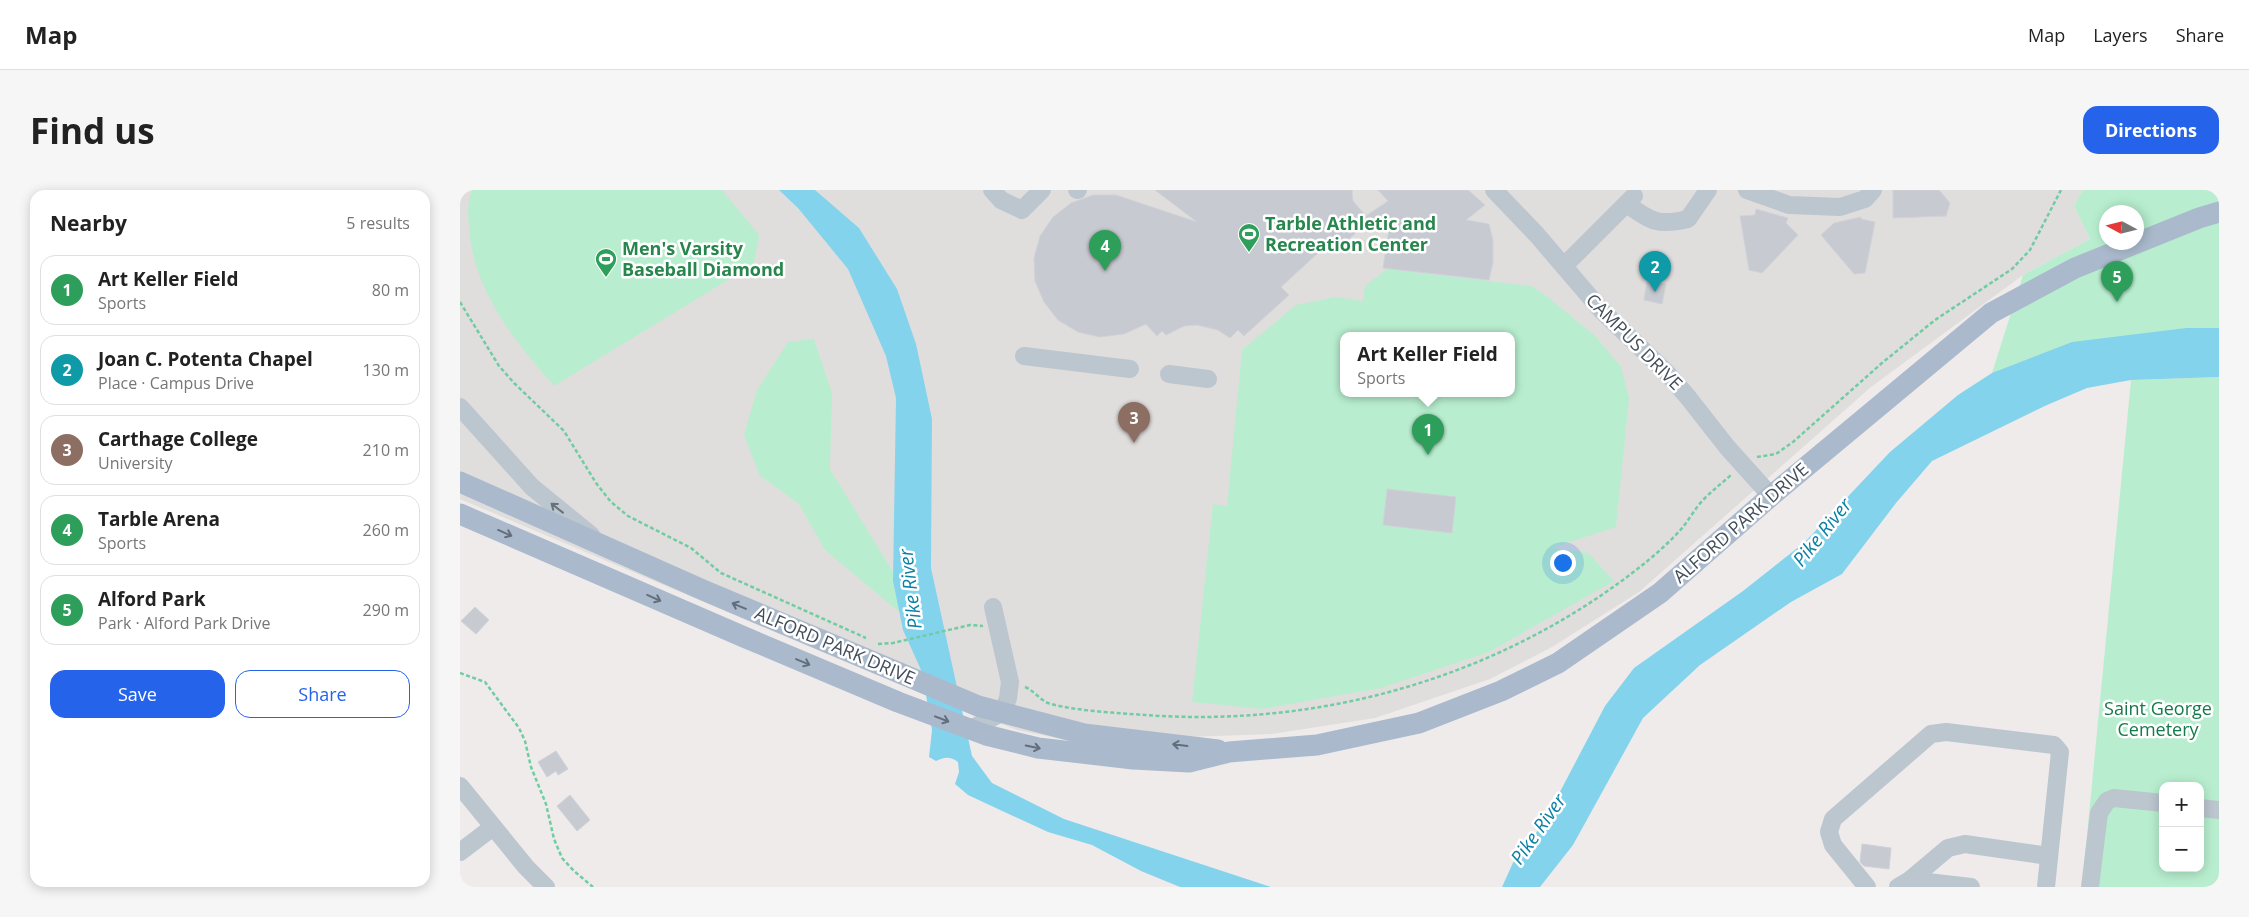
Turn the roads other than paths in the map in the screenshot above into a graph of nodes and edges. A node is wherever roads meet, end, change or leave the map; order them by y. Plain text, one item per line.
1 (992, 190) edge
2 (1494, 190) edge
3 (1708, 190) edge
4 (1747, 190) edge
5 (1873, 190) edge
6 (1038, 191) edge
7 (2219, 212) edge
8 (1564, 266) junction
9 (1024, 356) dead end
10 (1130, 369) dead end
11 (1169, 374) dead end
12 (1208, 379) dead end
13 (460, 407) edge
14 (460, 482) edge
15 (1771, 496) junction
16 (460, 514) edge
17 (609, 549) junction
18 (993, 607) dead end
19 (1004, 712) junction
20 (978, 732) junction
21 (1228, 752) junction
22 (460, 786) edge
23 (2159, 803) edge
24 (2204, 808) edge
25 (2219, 810) edge
26 (493, 827) junction
27 (460, 852) edge
28 (516, 854) junction
29 (2049, 856) junction
30 (1904, 884) edge
31 (528, 887) edge
32 (546, 887) edge
33 (1867, 887) edge
34 (1971, 887) edge
35 (2046, 887) edge
36 (2090, 887) edge

1 - 6 street
2 - 8 street, CAMPUS DRIVE
3 - 8 street
4 - 5 street
7 - 15 main road, ALFORD PARK DRIVE
8 - 15 street, CAMPUS DRIVE
9 - 10 street
11 - 12 street
17 -> 13 street
14 - 17 main road, ALFORD PARK DRIVE
15 - 21 main road, ALFORD PARK DRIVE
16 -> 20 main road, ALFORD PARK DRIVE
19 -> 17 main road, ALFORD PARK DRIVE
18 - 19 street
19 - 20 street
21 -> 19 main road, ALFORD PARK DRIVE
20 -> 21 main road, ALFORD PARK DRIVE
22 - 26 street
23 - 36 street
24 - 25 street
26 - 27 street
26 - 28 street
28 - 31 street
28 - 32 street
29 - 30 street
29 - 33 street
29 - 35 street
30 - 34 street

